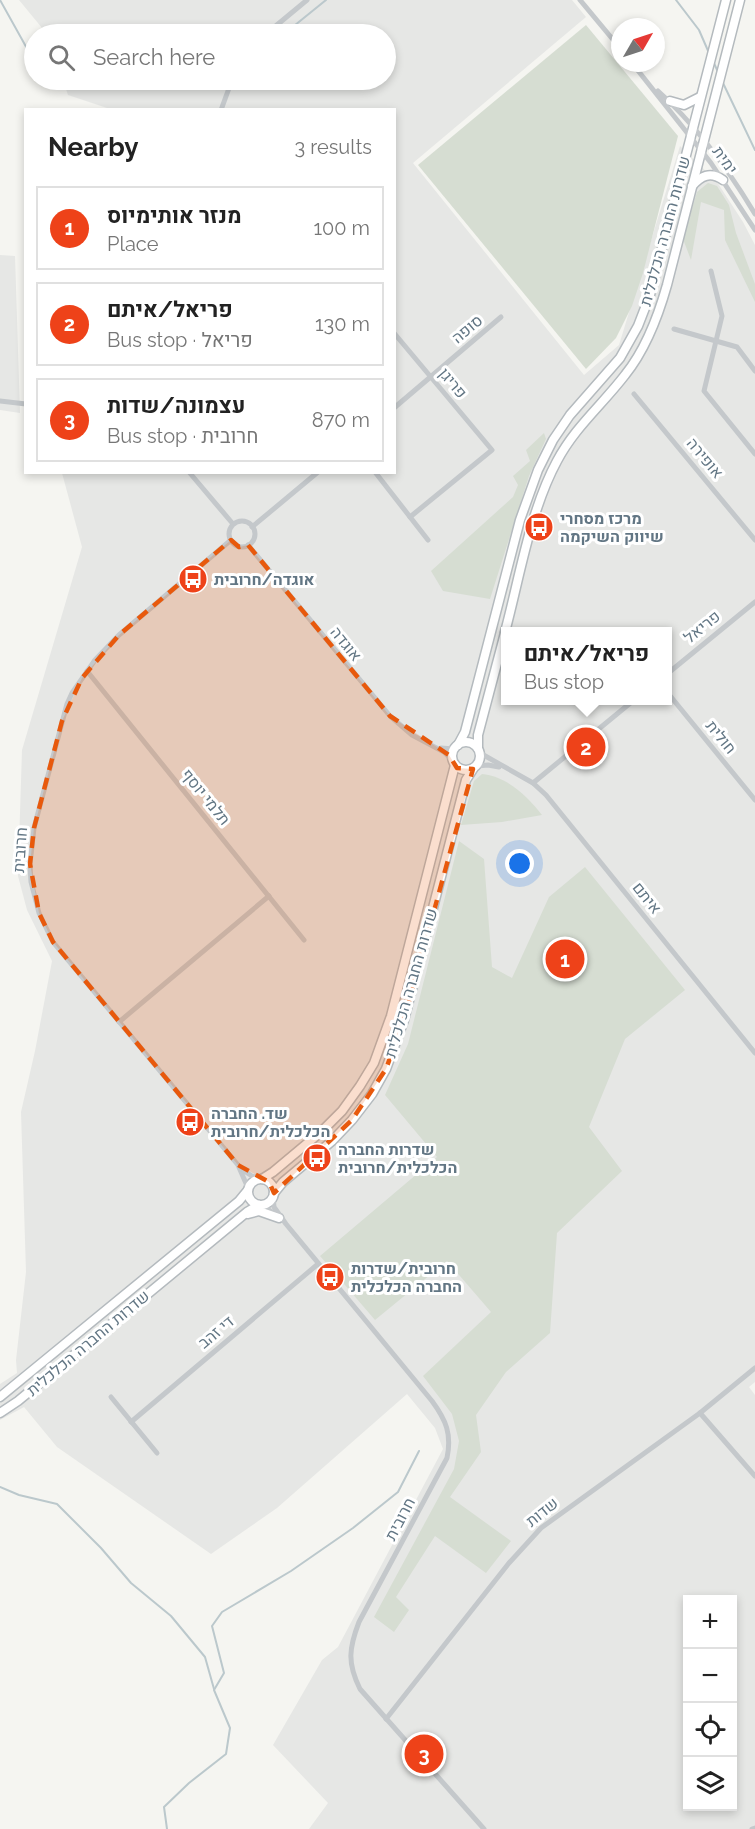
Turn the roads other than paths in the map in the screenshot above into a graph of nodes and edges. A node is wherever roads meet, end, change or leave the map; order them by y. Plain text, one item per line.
1 (307, 0) edge
2 (580, 0) edge
3 (726, 0) edge
4 (740, 0) edge
5 (278, 24) edge
6 (611, 37) edge
7 (640, 72) edge
8 (650, 84) junction
9 (228, 90) edge
10 (701, 96) junction
11 (669, 101) junction
12 (222, 108) edge
13 (692, 132) junction
14 (704, 140) junction
15 (701, 150) junction
16 (723, 180) junction
17 (692, 186) junction
18 (755, 214) edge
19 (755, 230) edge
20 (711, 271) dead end
21 (501, 317) dead end
22 (674, 329) dead end
23 (396, 335) edge
24 (717, 342) junction
25 (755, 370) edge
26 (430, 377) junction
27 (634, 394) dead end
28 (0, 401) edge
29 (24, 404) edge
30 (396, 406) edge
31 (754, 452) edge
32 (191, 474) edge
33 (316, 474) edge
34 (377, 474) edge
35 (410, 517) junction
36 (233, 524) junction
37 (252, 527) junction
38 (231, 540) junction
39 (428, 540) dead end
40 (755, 540) edge
41 (248, 545) junction
42 (755, 602) edge
43 (506, 627) edge
44 (501, 647) edge
45 (672, 670) edge
46 (87, 671) junction
47 (672, 698) edge
48 (628, 705) edge
49 (435, 746) junction
50 (456, 747) junction
51 (479, 751) junction
52 (453, 762) junction
53 (475, 768) junction
54 (509, 770) junction
55 (534, 783) junction
56 (755, 800) edge
57 (269, 896) junction
58 (304, 940) dead end
59 (119, 1022) junction
60 (755, 1053) edge
61 (238, 1166) junction
62 (261, 1179) junction
63 (248, 1189) junction
64 (273, 1194) junction
65 (261, 1205) junction
66 (239, 1218) junction
67 (283, 1221) junction
68 (318, 1264) junction
69 (755, 1368) edge
70 (0, 1397) edge
71 (111, 1397) dead end
72 (0, 1413) edge
73 (700, 1413) junction
74 (131, 1422) junction
75 (157, 1453) dead end
76 (755, 1476) edge
77 (386, 1719) junction
78 (484, 1829) edge

1 - 5 street
2 - 6 street
3 - 10 main road, שדרות החברה הכלכלית
4 - 14 main road, שדרות החברה הכלכלית
7 - 8 street
8 - 11 street
8 - 13 street
9 - 12 street
10 - 11 main road
10 - 13 main road, שדרות החברה הכלכלית
11 - 13 street
13 - 14 street, ימית
13 - 15 street, ימית
13 - 50 main road, שדרות החברה הכלכלית
14 - 15 main road, שדרות החברה הכלכלית
14 - 18 street, ימית
15 - 16 street, ימית
15 - 17 main road, שדרות החברה הכלכלית
16 - 17 main road
16 - 19 street, ימית
17 - 43 main road, שדרות החברה הכלכלית
20 - 24 street
21 - 26 street, סופה
22 - 24 street
23 - 26 street, פריגן
24 - 25 street
24 - 31 street
26 - 30 street, סופה
26 - 35 street, פריגן
27 - 40 street, אופירה
28 - 29 street
32 - 36 street
33 - 37 street
34 - 35 street
35 - 39 street
36 - 37 street
36 - 38 street
37 - 41 street
38 - 41 street
38 - 46 street, חרובית
41 - 49 street, אוגדה
42 - 45 street, פריאל
44 - 51 main road, שדרות החברה הכלכלית
46 - 57 street, תלמי יוסף
46 - 59 street, חרובית
47 - 56 street, חולית
48 - 55 street
49 - 50 street, אוגדה
49 - 52 street, אוגדה
50 - 51 main road
50 - 52 main road
51 - 53 main road
51 - 54 street, איתם
52 - 53 main road
52 - 62 main road, שדרות החברה הכלכלית
53 - 54 street, איתם
53 - 64 main road, שדרות החברה הכלכלית
54 - 55 street, איתם
55 - 60 street, איתם
57 - 58 street, תלמי יוסף
57 - 59 street
59 - 61 street, חרובית
61 - 62 street, חרובית
61 - 63 street, חרובית
62 - 63 main road
62 - 64 main road
63 - 65 main road
63 - 70 main road, שדרות החברה הכלכלית
64 - 65 main road
64 - 67 street, חרובית
65 - 66 main road, שדרות החברה הכלכלית
65 - 67 street, חרובית
66 - 67 main road
66 - 72 main road, שדרות החברה הכלכלית
67 - 68 street, חרובית
68 - 74 street, די זהב
68 - 77 street, חרובית
69 - 73 street, שדות
71 - 74 street
73 - 76 street
73 - 77 street, שדות
74 - 75 street
77 - 78 street, חרובית

